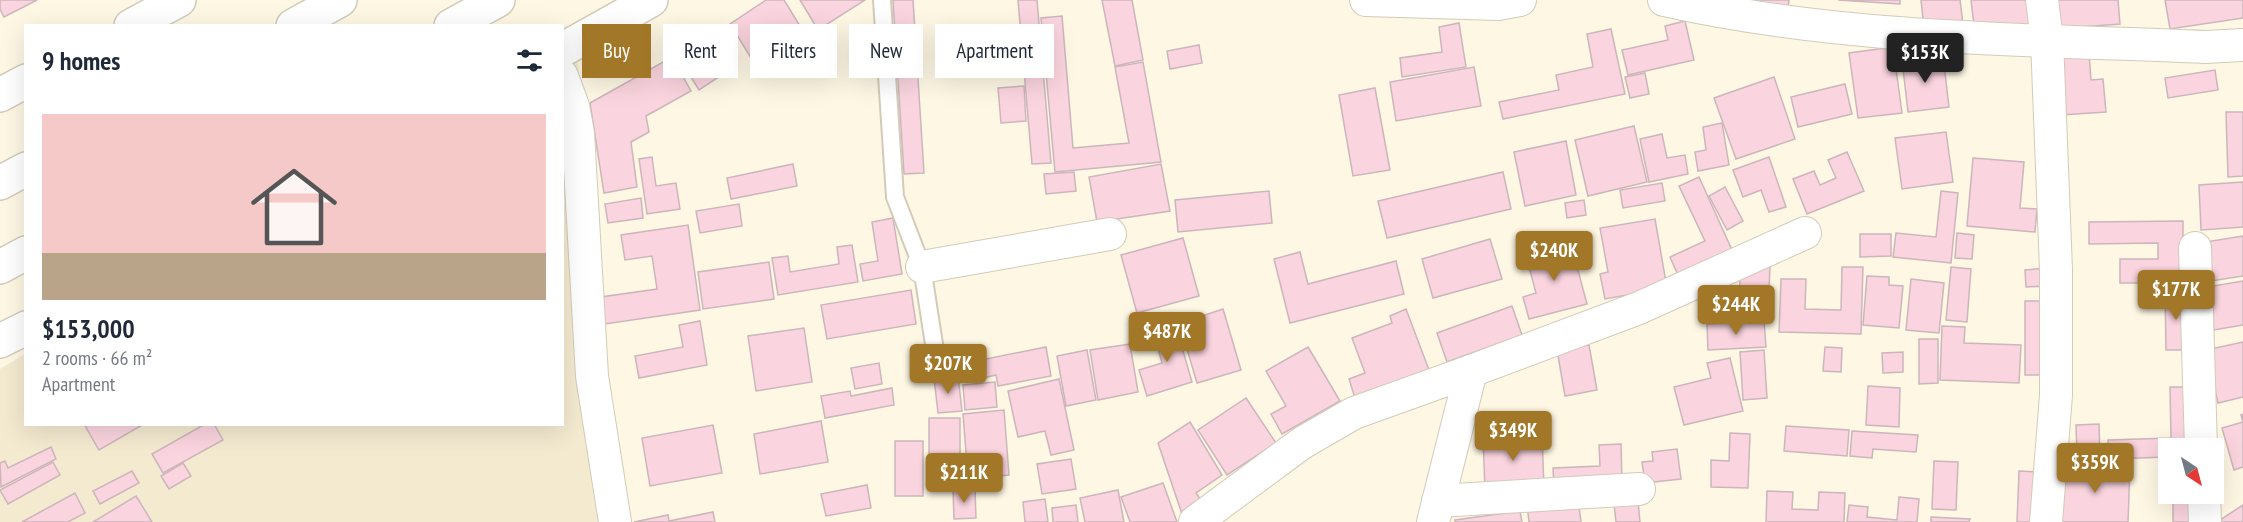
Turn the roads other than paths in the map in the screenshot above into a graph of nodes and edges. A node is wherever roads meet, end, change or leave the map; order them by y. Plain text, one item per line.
1 (179, 0) edge
2 (340, 0) edge
3 (498, 0) edge
4 (651, 0) edge
5 (882, 0) edge
6 (1366, 0) edge
7 (1520, 0) edge
8 (1664, 0) edge
9 (2042, 0) edge
10 (1820, 13) edge
11 (135, 24) edge
12 (297, 24) edge
13 (455, 24) edge
14 (2047, 40) junction
15 (2243, 45) edge
16 (564, 49) edge
17 (564, 81) edge
18 (24, 82) edge
19 (0, 94) edge
20 (24, 170) edge
21 (0, 183) edge
22 (1805, 232) dead end
23 (1110, 234) dead end
24 (2195, 248) dead end
25 (24, 254) edge
26 (0, 267) edge
27 (922, 267) junction
28 (24, 329) edge
29 (0, 341) edge
30 (938, 370) dead end
31 (1471, 371) junction
32 (2201, 438) edge
33 (1639, 489) dead end
34 (2204, 504) edge
35 (1436, 511) edge
36 (615, 522) edge
37 (1195, 522) edge
38 (2046, 522) edge
39 (2205, 522) edge

1 - 11 main road
2 - 12 main road
3 - 13 main road
4 - 16 main road
5 - 27 lane
6 - 7 street
8 - 10 street
9 - 14 street
10 - 14 street
14 - 15 street
14 - 38 street
17 - 36 street
18 - 19 main road
20 - 21 main road
22 - 31 street
23 - 27 street
24 - 32 street
25 - 26 main road
27 - 30 lane
28 - 29 main road
31 - 35 street
31 - 37 street
33 - 35 street
34 - 39 street

